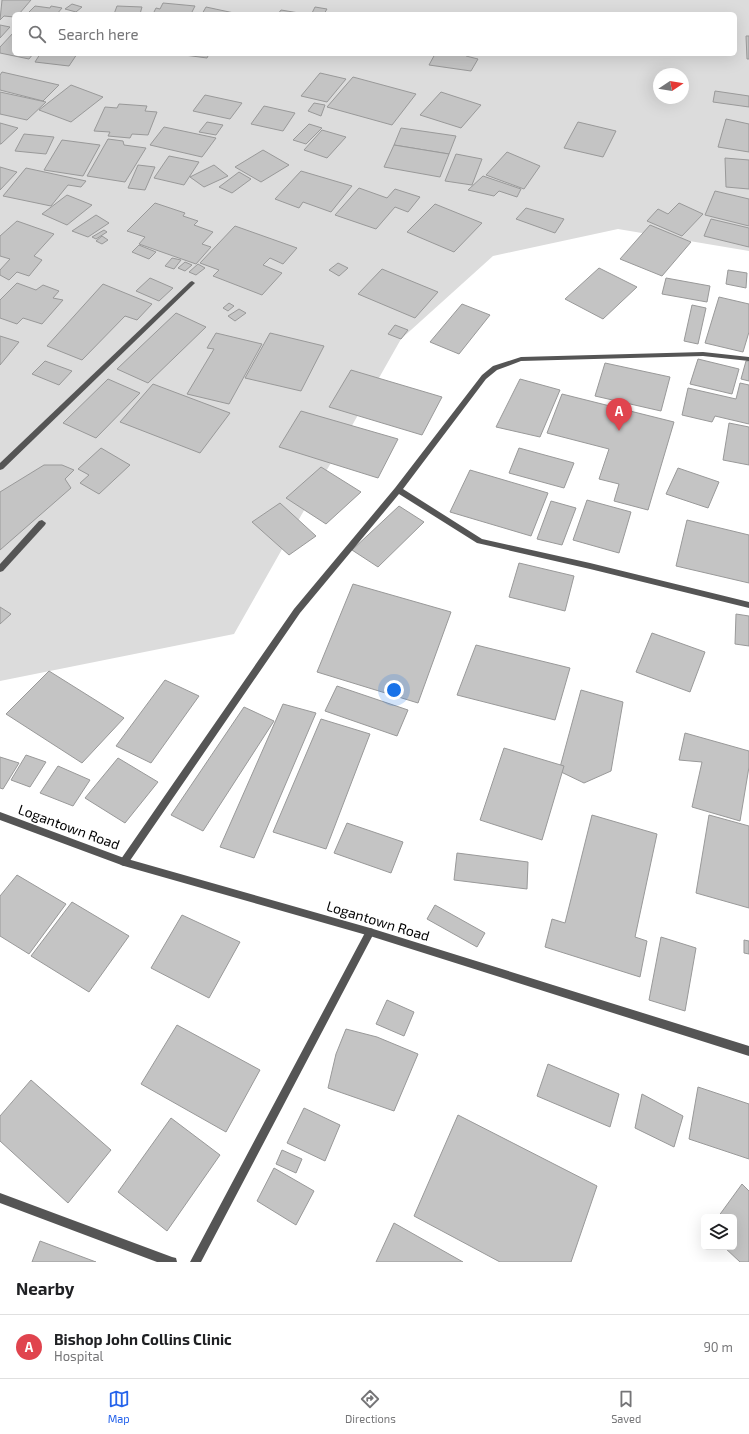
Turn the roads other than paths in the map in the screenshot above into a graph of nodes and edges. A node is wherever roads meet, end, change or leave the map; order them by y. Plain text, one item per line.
1 (192, 283) dead end
2 (749, 359) edge
3 (0, 467) edge
4 (398, 490) junction
5 (42, 523) dead end
6 (0, 569) edge
7 (749, 605) edge
8 (0, 816) edge
9 (124, 862) junction
10 (370, 932) junction
11 (749, 1050) edge
12 (0, 1198) edge
13 (172, 1262) edge
14 (195, 1262) edge

1 - 3 street
2 - 4 street
4 - 7 street
4 - 9 street
5 - 6 street
8 - 9 street, Logantown Road
9 - 10 street, Logantown Road
10 - 11 street, Logantown Road
10 - 14 street
12 - 13 street

